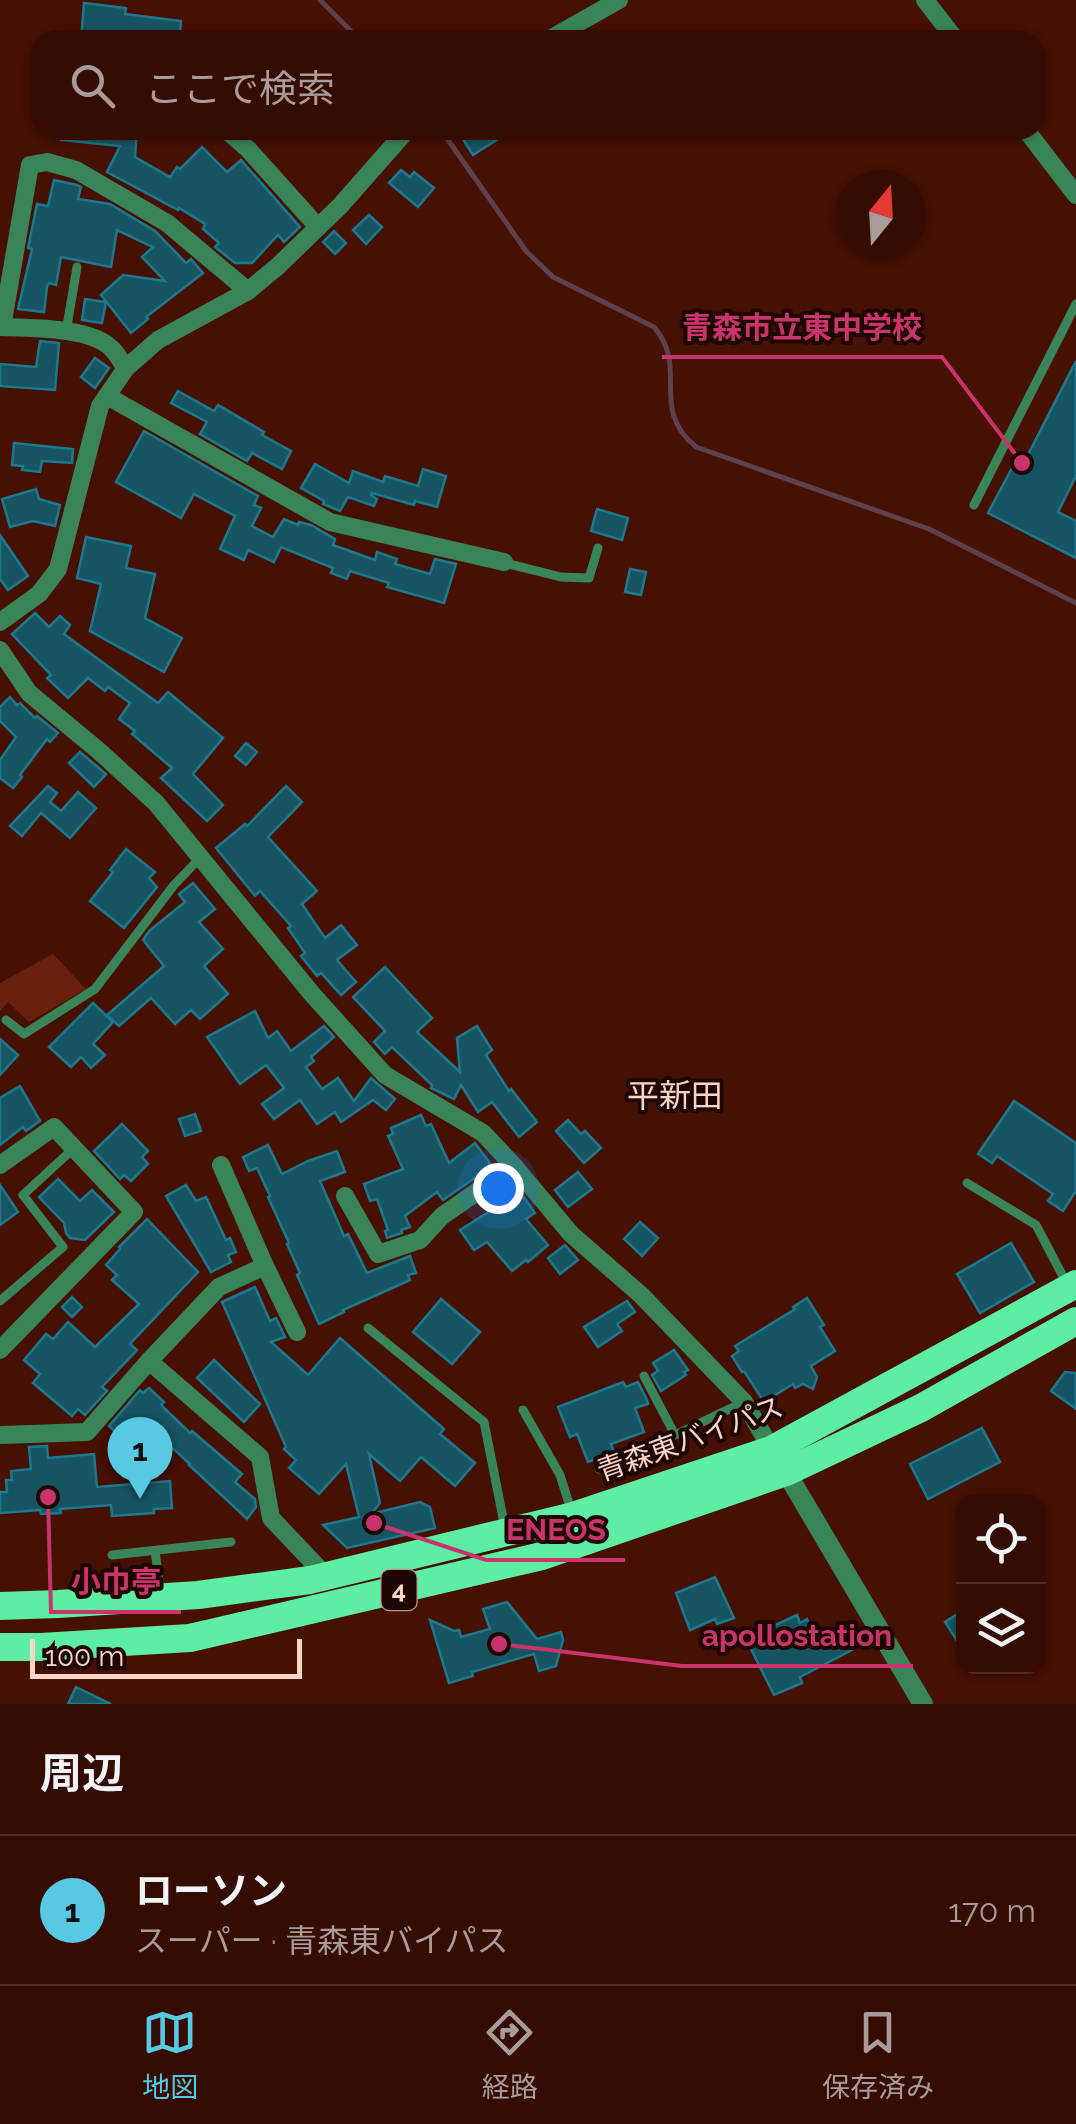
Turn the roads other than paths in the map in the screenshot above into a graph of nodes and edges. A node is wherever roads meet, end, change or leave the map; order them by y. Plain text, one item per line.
1 (619, 0) edge
2 (925, 0) edge
3 (566, 30) edge
4 (948, 30) edge
5 (238, 140) edge
6 (398, 140) edge
7 (1034, 140) edge
8 (1076, 195) edge
9 (318, 228) junction
10 (77, 267) dead end
11 (248, 291) junction
12 (1076, 304) edge
13 (1, 327) edge
14 (66, 332) junction
15 (126, 368) junction
16 (107, 396) junction
17 (974, 505) dead end
18 (598, 548) dead end
19 (504, 562) joint
20 (0, 622) edge
21 (0, 650) edge
22 (201, 857) junction
23 (6, 1020) dead end
24 (74, 1148) junction
25 (0, 1164) edge
26 (221, 1165) dead end
27 (514, 1166) junction
28 (967, 1183) dead end
29 (346, 1196) dead end
30 (265, 1266) junction
31 (1072, 1286) edge
32 (0, 1301) edge
33 (1076, 1321) edge
34 (368, 1328) dead end
35 (297, 1332) dead end
36 (0, 1350) edge
37 (149, 1361) junction
38 (644, 1376) dead end
39 (744, 1402) junction
40 (523, 1410) dead end
41 (1, 1435) edge
42 (675, 1436) junction
43 (778, 1461) junction
44 (599, 1469) dead end
45 (573, 1516) junction
46 (506, 1532) junction
47 (231, 1542) dead end
48 (155, 1551) junction
49 (112, 1555) dead end
50 (326, 1576) junction
51 (161, 1598) junction
52 (0, 1606) edge
53 (0, 1647) edge
54 (923, 1704) edge

1 - 3 street
2 - 4 street
5 - 9 street
6 - 9 street
7 - 8 street
9 - 11 street
10 - 14 lane
11 - 13 street
11 - 15 street
12 - 17 lane
13 - 14 street
14 - 15 street
15 - 16 street
16 - 19 street
16 - 20 street
18 - 19 lane
21 - 22 street
22 - 23 lane
22 - 27 street
24 - 25 street
24 - 32 lane
24 - 36 street
26 - 30 street
27 - 29 street
27 - 39 street
28 - 31 lane
30 - 35 street
30 - 37 street
31 - 43 highway, 青森東バイパス / 4
33 - 43 highway, 青森東バイパス / 4
34 - 46 lane
37 - 41 street
37 - 50 street
38 - 42 lane
39 - 42 lane
39 - 43 street
40 - 45 lane
42 - 44 lane
43 - 45 highway, 青森東バイパス / 4
43 - 53 highway, 青森東バイパス / 4
43 - 54 street
45 - 46 highway, 青森東バイパス / 4
46 - 50 highway, 青森東バイパス / 4
47 - 48 lane
48 - 49 lane
48 - 51 lane
50 - 51 highway, 青森東バイパス / 4
51 - 52 highway, 青森東バイパス / 4

